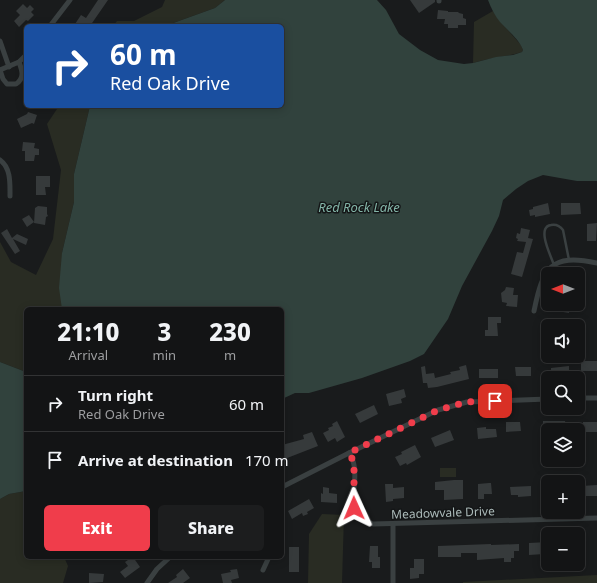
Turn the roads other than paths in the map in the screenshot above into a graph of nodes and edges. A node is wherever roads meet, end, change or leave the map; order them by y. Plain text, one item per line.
1 (70, 0) edge
2 (52, 24) edge
3 (0, 41) edge
4 (24, 57) edge
5 (19, 62) junction
6 (9, 67) junction
7 (0, 70) edge
8 (0, 160) edge
9 (10, 196) dead end
10 (569, 260) junction
11 (597, 263) edge
12 (554, 264) junction
13 (534, 311) dead end
14 (585, 398) edge
15 (597, 398) edge
16 (541, 399) edge
17 (349, 453) junction
18 (284, 486) edge
19 (597, 518) edge
20 (394, 525) junction
21 (168, 559) edge
22 (268, 559) edge
23 (263, 570) dead end
24 (147, 583) edge
25 (393, 583) edge

1 - 2 street
3 - 6 street
4 - 5 street
5 - 6 street
5 - 7 street
6 - 7 street
8 - 9 street
10 - 11 street
10 - 12 street
10 - 12 lane
12 - 13 street
14 - 15 street
16 - 17 street
17 - 18 street
17 - 20 street, Meadowvale Drive
19 - 20 street, Meadowvale Drive
20 - 25 street
21 - 24 street
22 - 23 street

